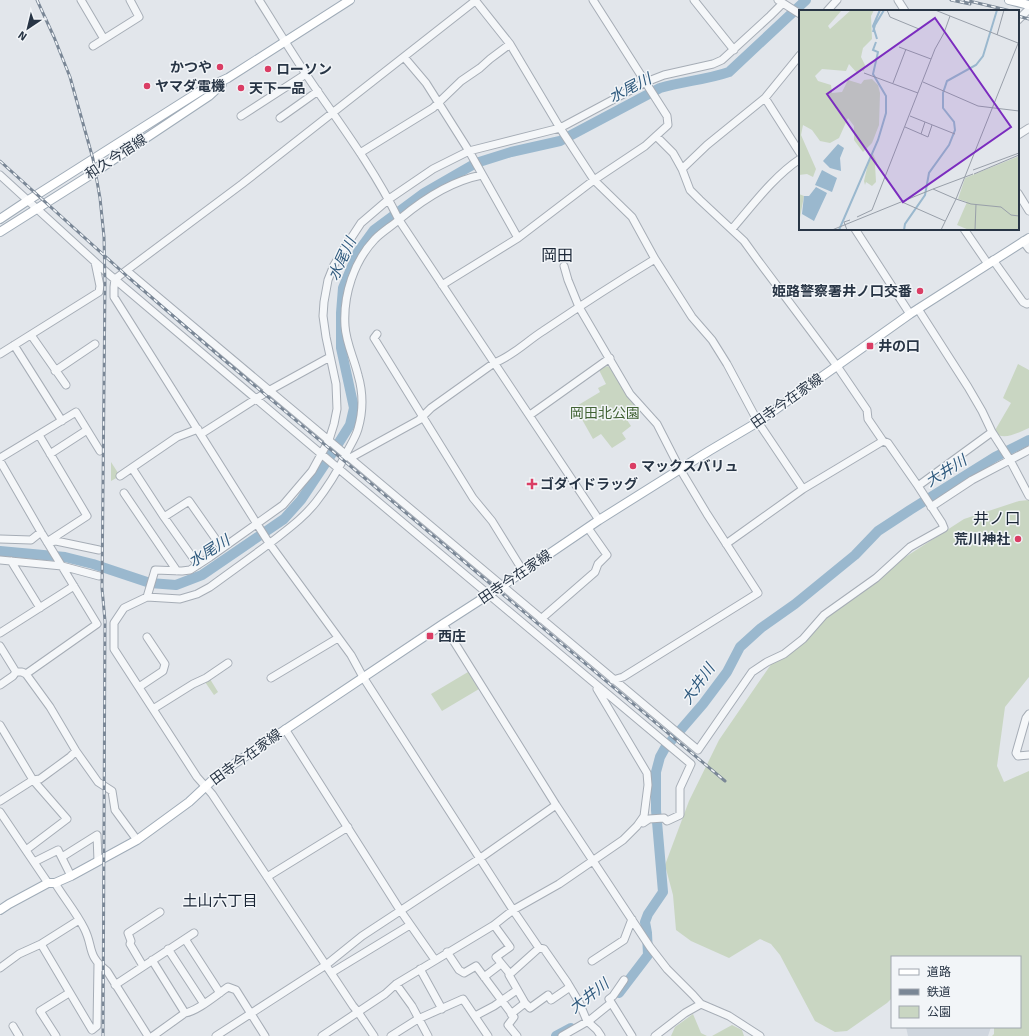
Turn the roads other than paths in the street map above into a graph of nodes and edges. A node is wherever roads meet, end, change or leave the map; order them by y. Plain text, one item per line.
1 (130, 0) edge
2 (258, 0) edge
3 (350, 0) edge
4 (475, 0) edge
5 (592, 0) edge
6 (694, 0) edge
7 (837, 0) edge
8 (898, 0) edge
9 (1008, 0) edge
10 (83, 1) edge
11 (780, 2) edge
12 (1029, 5) edge
13 (1029, 9) edge
14 (828, 10) edge
15 (903, 10) edge
16 (799, 13) edge
17 (1019, 19) edge
18 (104, 39) junction
19 (286, 41) junction
20 (510, 44) junction
21 (94, 46) dead end
22 (734, 50) junction
23 (799, 56) edge
24 (404, 57) junction
25 (306, 74) junction
26 (228, 78) junction
27 (646, 82) junction
28 (318, 91) junction
29 (765, 98) junction
30 (438, 104) junction
31 (333, 113) junction
32 (241, 116) dead end
33 (280, 118) dead end
34 (560, 128) junction
35 (1029, 128) edge
36 (1019, 134) edge
37 (656, 136) junction
38 (469, 151) junction
39 (799, 151) edge
40 (360, 153) junction
41 (799, 160) edge
42 (682, 169) junction
43 (0, 175) edge
44 (482, 175) junction
45 (594, 180) junction
46 (1019, 195) edge
47 (389, 199) junction
48 (27, 201) junction
49 (36, 209) junction
50 (1029, 211) edge
51 (0, 219) edge
52 (399, 220) junction
53 (732, 229) junction
54 (857, 230) edge
55 (965, 230) edge
56 (0, 232) edge
57 (518, 238) junction
58 (1026, 239) edge
59 (1029, 249) edge
60 (655, 260) junction
61 (94, 261) junction
62 (990, 262) junction
63 (564, 266) dead end
64 (127, 271) junction
65 (115, 279) junction
66 (442, 285) junction
67 (1028, 304) edge
68 (580, 307) junction
69 (918, 309) junction
70 (910, 314) junction
71 (377, 334) dead end
72 (31, 335) junction
73 (95, 344) dead end
74 (14, 345) junction
75 (0, 354) edge
76 (330, 357) junction
77 (610, 358) junction
78 (494, 363) junction
79 (837, 366) junction
80 (55, 371) junction
81 (66, 385) dead end
82 (270, 390) junction
83 (257, 400) junction
84 (530, 415) junction
85 (423, 416) junction
86 (62, 421) junction
87 (758, 422) junction
88 (87, 430) junction
89 (199, 431) junction
90 (992, 432) junction
91 (39, 435) junction
92 (329, 440) junction
93 (883, 441) junction
94 (1029, 450) edge
95 (100, 451) dead end
96 (50, 454) junction
97 (321, 454) junction
98 (348, 456) junction
99 (0, 460) edge
100 (1010, 460) junction
101 (132, 468) junction
102 (680, 468) junction
103 (339, 469) junction
104 (120, 476) dead end
105 (918, 486) junction
106 (803, 489) junction
107 (124, 493) dead end
108 (1029, 496) edge
109 (931, 507) junction
110 (164, 517) junction
111 (599, 520) junction
112 (257, 523) junction
113 (588, 528) junction
114 (41, 532) junction
115 (0, 539) edge
116 (47, 542) junction
117 (270, 543) junction
118 (726, 544) junction
119 (222, 548) junction
120 (99, 550) dead end
121 (0, 560) edge
122 (11, 561) junction
123 (198, 565) junction
124 (62, 566) junction
125 (177, 571) junction
126 (524, 571) junction
127 (99, 576) dead end
128 (74, 586) junction
129 (502, 586) junction
130 (488, 594) junction
131 (147, 597) junction
132 (40, 608) junction
133 (541, 619) junction
134 (443, 624) junction
135 (0, 633) edge
136 (147, 637) dead end
137 (338, 638) junction
138 (0, 646) edge
139 (228, 664) dead end
140 (16, 672) junction
141 (26, 674) junction
142 (363, 677) junction
143 (271, 678) dead end
144 (614, 680) junction
145 (594, 683) junction
146 (0, 685) edge
147 (139, 687) junction
148 (153, 709) junction
149 (1029, 714) edge
150 (0, 725) edge
151 (285, 729) junction
152 (693, 747) junction
153 (76, 751) junction
154 (1029, 755) edge
155 (685, 759) junction
156 (33, 780) junction
157 (206, 787) junction
158 (0, 801) edge
159 (556, 805) junction
160 (0, 812) edge
161 (640, 822) junction
162 (348, 827) junction
163 (137, 840) junction
164 (26, 850) junction
165 (62, 857) junction
166 (479, 859) junction
167 (98, 861) junction
168 (594, 861) junction
169 (34, 862) junction
170 (71, 876) junction
171 (267, 877) junction
172 (51, 883) junction
173 (0, 910) edge
174 (400, 910) junction
175 (513, 910) junction
176 (160, 912) dead end
177 (632, 919) junction
178 (79, 920) junction
179 (410, 925) junction
180 (494, 925) junction
181 (194, 933) dead end
182 (185, 939) junction
183 (41, 944) junction
184 (539, 948) junction
185 (168, 949) junction
186 (447, 952) junction
187 (152, 960) junction
188 (434, 960) junction
189 (592, 961) dead end
190 (98, 964) junction
191 (501, 964) junction
192 (326, 965) junction
193 (143, 966) junction
194 (0, 968) edge
195 (420, 969) junction
196 (331, 973) junction
197 (510, 974) junction
198 (484, 977) junction
199 (624, 980) dead end
200 (396, 984) junction
201 (116, 985) junction
202 (570, 987) junction
203 (517, 990) junction
204 (69, 993) junction
205 (220, 993) junction
206 (502, 1001) junction
207 (525, 1002) junction
208 (611, 1003) junction
209 (204, 1004) junction
210 (701, 1004) junction
211 (442, 1009) junction
212 (358, 1012) junction
213 (185, 1014) junction
214 (251, 1014) junction
215 (511, 1014) junction
216 (475, 1016) junction
217 (418, 1019) junction
218 (587, 1021) junction
219 (13, 1026) dead end
220 (19, 1036) edge
221 (56, 1036) edge
222 (148, 1036) edge
223 (153, 1036) edge
224 (216, 1036) edge
225 (265, 1036) edge
226 (322, 1036) edge
227 (374, 1036) edge
228 (391, 1036) edge
229 (428, 1036) edge
230 (487, 1036) edge
231 (517, 1036) edge
232 (562, 1036) edge
233 (601, 1036) edge
234 (632, 1036) edge
235 (655, 1036) edge
236 (760, 1036) edge

1 - 18 street
2 - 19 street
3 - 19 main road, 和久今宿線
4 - 20 street
4 - 24 street
5 - 27 street
6 - 22 street
7 - 14 street
8 - 15 street
9 - 12 main road
10 - 18 street
11 - 16 street
11 - 22 street
13 - 17 street
18 - 21 street
19 - 25 street
19 - 26 main road, 和久今宿線
20 - 30 street
20 - 34 street
22 - 27 street
23 - 29 street
24 - 30 street
24 - 31 street
25 - 28 street
25 - 32 street
26 - 48 main road, 和久今宿線
26 - 49 main road, 和久今宿線
27 - 34 street
27 - 37 street
28 - 31 street
28 - 33 street
29 - 39 street
29 - 42 street
30 - 38 street
30 - 40 street
31 - 40 street
31 - 64 street
34 - 38 street
34 - 45 street
35 - 36 street
37 - 42 street
37 - 45 street
38 - 44 street
38 - 47 street
40 - 47 street
41 - 53 street
42 - 53 street
43 - 48 street
44 - 52 street
44 - 57 street
45 - 57 street
45 - 60 street
46 - 50 street
47 - 52 street
47 - 76 street
48 - 49 street
48 - 51 main road, 和久今宿線
49 - 56 main road, 和久今宿線
49 - 61 street
52 - 66 street
52 - 98 street
53 - 79 street
54 - 70 street
55 - 62 street
57 - 66 street
58 - 59 street
58 - 62 main road, 田寺今在家線
60 - 68 street
60 - 87 street
61 - 65 street
61 - 72 street
62 - 67 street
62 - 69 main road, 田寺今在家線
63 - 68 street
64 - 65 street
64 - 82 street
65 - 83 street
65 - 89 street
66 - 78 street
68 - 77 street
68 - 78 street
69 - 70 main road, 田寺今在家線
69 - 90 street
70 - 79 main road, 田寺今在家線
71 - 85 street
72 - 74 street
72 - 80 street
73 - 80 street
74 - 75 street
74 - 86 street
76 - 82 street
76 - 92 street
77 - 84 street
77 - 102 street
78 - 84 street
78 - 85 street
79 - 87 main road, 田寺今在家線
79 - 93 street
80 - 81 street
82 - 83 street
82 - 92 street
83 - 89 street
83 - 97 street
84 - 111 street
85 - 98 street
85 - 126 street
86 - 88 street
86 - 91 street
87 - 102 main road, 田寺今在家線
87 - 106 street
88 - 95 street
88 - 96 street
89 - 101 street
89 - 112 street
90 - 100 street
90 - 105 street
91 - 96 street
91 - 99 street
92 - 97 street
92 - 98 street
93 - 105 street
93 - 106 street
94 - 100 street
96 - 116 street
97 - 103 street
97 - 112 street
98 - 103 street
98 - 129 street
99 - 114 street
100 - 108 street
100 - 109 street
101 - 104 street
101 - 110 street
102 - 111 main road, 田寺今在家線
102 - 118 street
103 - 117 street
103 - 130 street
105 - 109 street
106 - 118 street
107 - 125 street
109 - 152 street
110 - 119 street
110 - 123 street
111 - 113 main road, 田寺今在家線
112 - 117 street
112 - 119 street
113 - 126 main road, 田寺今在家線
113 - 133 street
114 - 115 street
114 - 116 street
116 - 120 street
116 - 124 street
117 - 131 street
117 - 137 street
118 - 144 street
119 - 123 street
121 - 122 street
122 - 124 street
122 - 132 street
123 - 125 street
124 - 127 street
124 - 128 street
125 - 131 street
126 - 129 main road, 田寺今在家線
128 - 132 street
128 - 141 street
129 - 130 main road, 田寺今在家線
129 - 133 street
130 - 134 main road, 田寺今在家線
130 - 145 street
131 - 147 street
132 - 135 street
133 - 144 street
134 - 142 main road, 田寺今在家線
134 - 159 street
136 - 147 street
137 - 142 street
137 - 143 street
138 - 140 street
139 - 148 street
140 - 141 street
140 - 146 street
141 - 153 street
142 - 151 main road, 田寺今在家線
142 - 166 street
144 - 152 street
145 - 155 street
145 - 161 street
147 - 148 street
148 - 157 street
149 - 154 street
150 - 156 street
151 - 157 main road, 田寺今在家線
151 - 162 street
152 - 155 street
153 - 156 street
153 - 163 street
155 - 161 street
156 - 158 street
156 - 164 street
157 - 163 main road, 田寺今在家線
157 - 171 street
159 - 166 street
159 - 168 street
160 - 164 street
161 - 168 street
162 - 171 street
162 - 174 street
163 - 167 main road, 田寺今在家線
164 - 169 street
165 - 167 street
165 - 169 street
165 - 170 street
166 - 174 street
166 - 175 street
167 - 170 main road, 田寺今在家線
168 - 175 street
168 - 177 street
169 - 172 street
170 - 172 main road, 田寺今在家線
171 - 192 street
172 - 173 main road, 田寺今在家線
172 - 178 street
174 - 179 street
174 - 192 street
175 - 180 street
175 - 184 street
176 - 193 street
177 - 189 street
177 - 210 street
178 - 183 street
178 - 190 street
179 - 188 street
179 - 196 street
180 - 186 street
180 - 191 street
181 - 182 street
182 - 185 street
182 - 205 street
183 - 194 street
183 - 204 street
184 - 197 street
184 - 202 street
185 - 187 street
185 - 209 street
186 - 188 street
186 - 198 street
187 - 193 street
187 - 213 street
188 - 195 street
190 - 201 street
190 - 204 street
191 - 197 street
191 - 198 street
192 - 196 street
192 - 214 street
193 - 201 street
195 - 200 street
195 - 211 street
196 - 212 street
197 - 203 street
198 - 206 street
199 - 208 street
200 - 212 street
200 - 217 street
201 - 222 street
202 - 207 street
202 - 218 street
203 - 206 street
203 - 207 street
204 - 221 street
205 - 209 street
205 - 214 street
206 - 215 street
206 - 216 street
207 - 215 street
208 - 218 street
208 - 234 street
209 - 213 street
210 - 235 street
210 - 236 street
211 - 216 street
211 - 217 street
212 - 226 street
212 - 227 street
213 - 223 street
214 - 224 street
214 - 225 street
215 - 231 street
216 - 230 street
217 - 228 street
217 - 229 street
218 - 232 street
218 - 233 street
219 - 220 street

